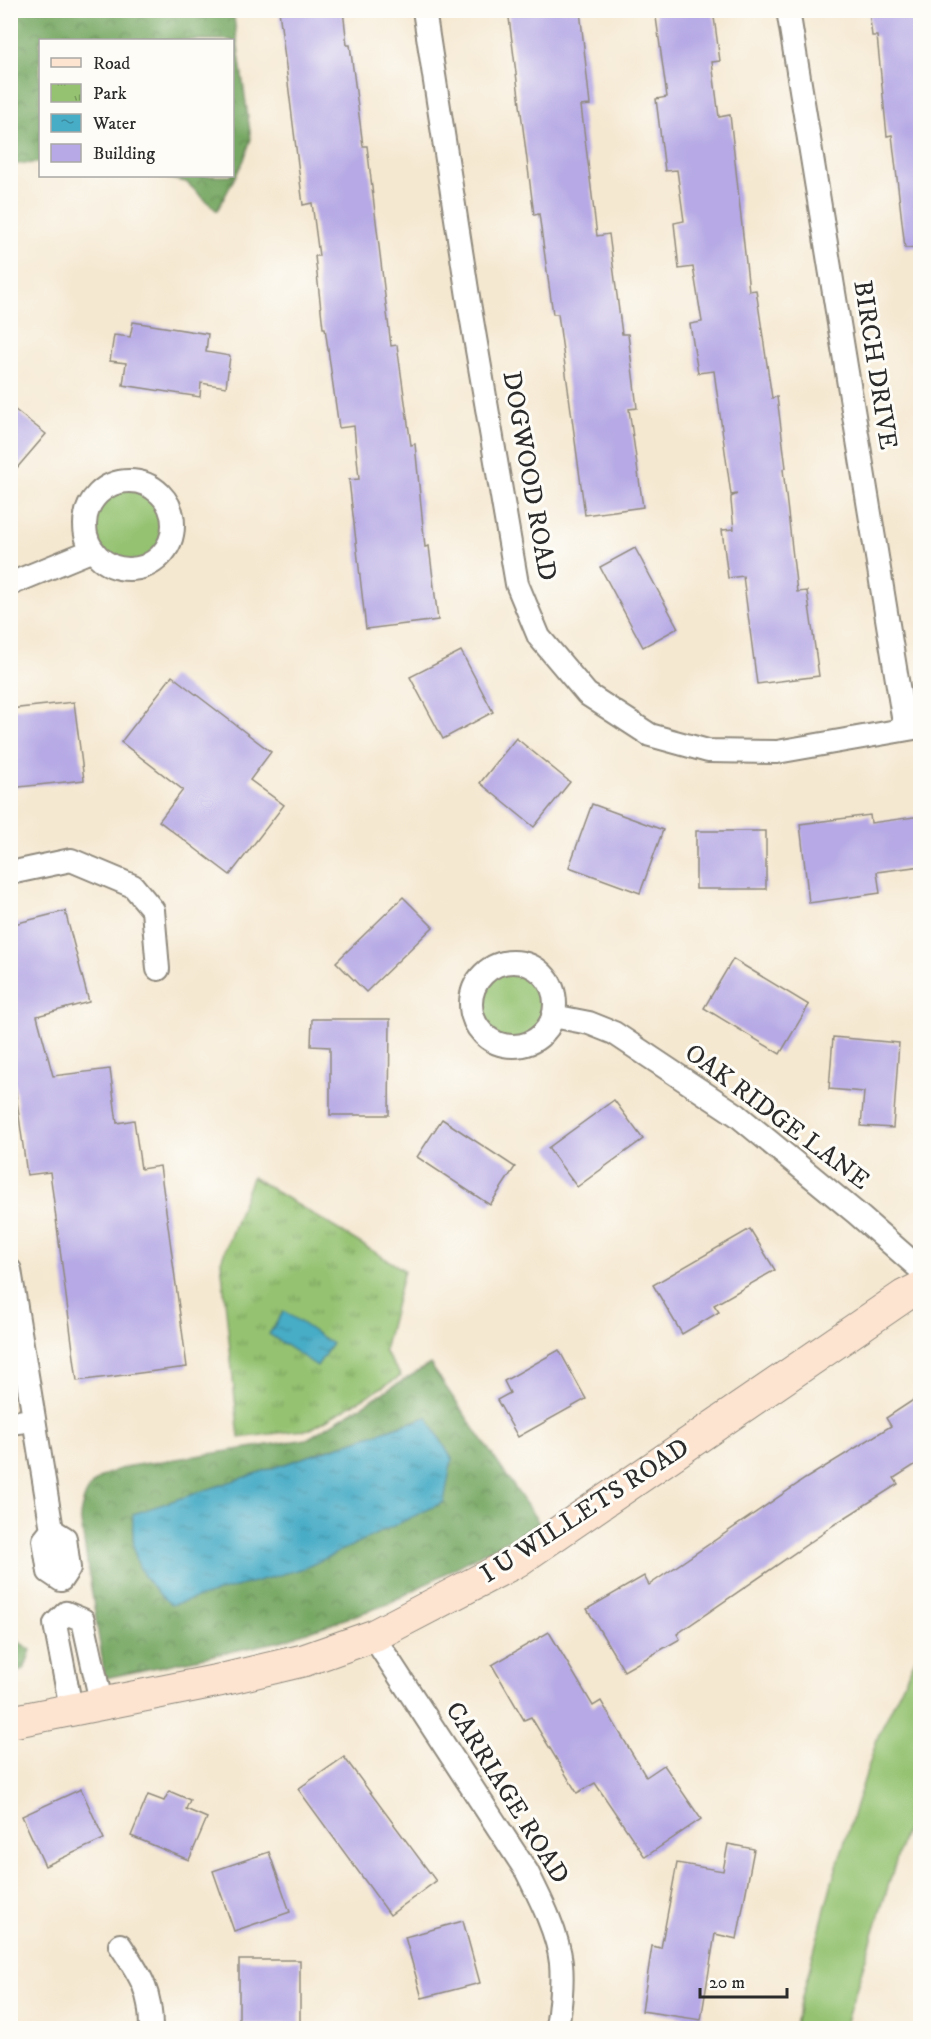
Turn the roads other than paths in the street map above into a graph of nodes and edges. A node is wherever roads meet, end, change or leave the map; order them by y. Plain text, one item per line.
1 (424, 10) edge
2 (788, 10) edge
3 (93, 550) dead end
4 (10, 584) edge
5 (913, 728) edge
6 (10, 873) edge
7 (158, 969) dead end
8 (553, 1016) dead end
9 (921, 1269) edge
10 (10, 1270) edge
11 (921, 1288) edge
12 (33, 1420) junction
13 (10, 1424) edge
14 (66, 1614) junction
15 (373, 1636) junction
16 (86, 1705) junction
17 (10, 1722) edge
18 (120, 1945) dead end
19 (151, 2028) edge
20 (557, 2028) edge

1 - 5 street, DOGWOOD ROAD
2 - 5 street, BIRCH DRIVE
3 - 4 street
6 - 7 street
8 - 9 street, OAK RIDGE LANE
10 - 12 street
11 - 15 main road, I U WILLETS ROAD
12 - 13 street
12 - 14 street
14 - 16 street
14 - 16 street
15 - 16 main road, I U WILLETS ROAD
15 - 20 street, CARRIAGE ROAD
16 - 17 main road, I U WILLETS ROAD
18 - 19 street

